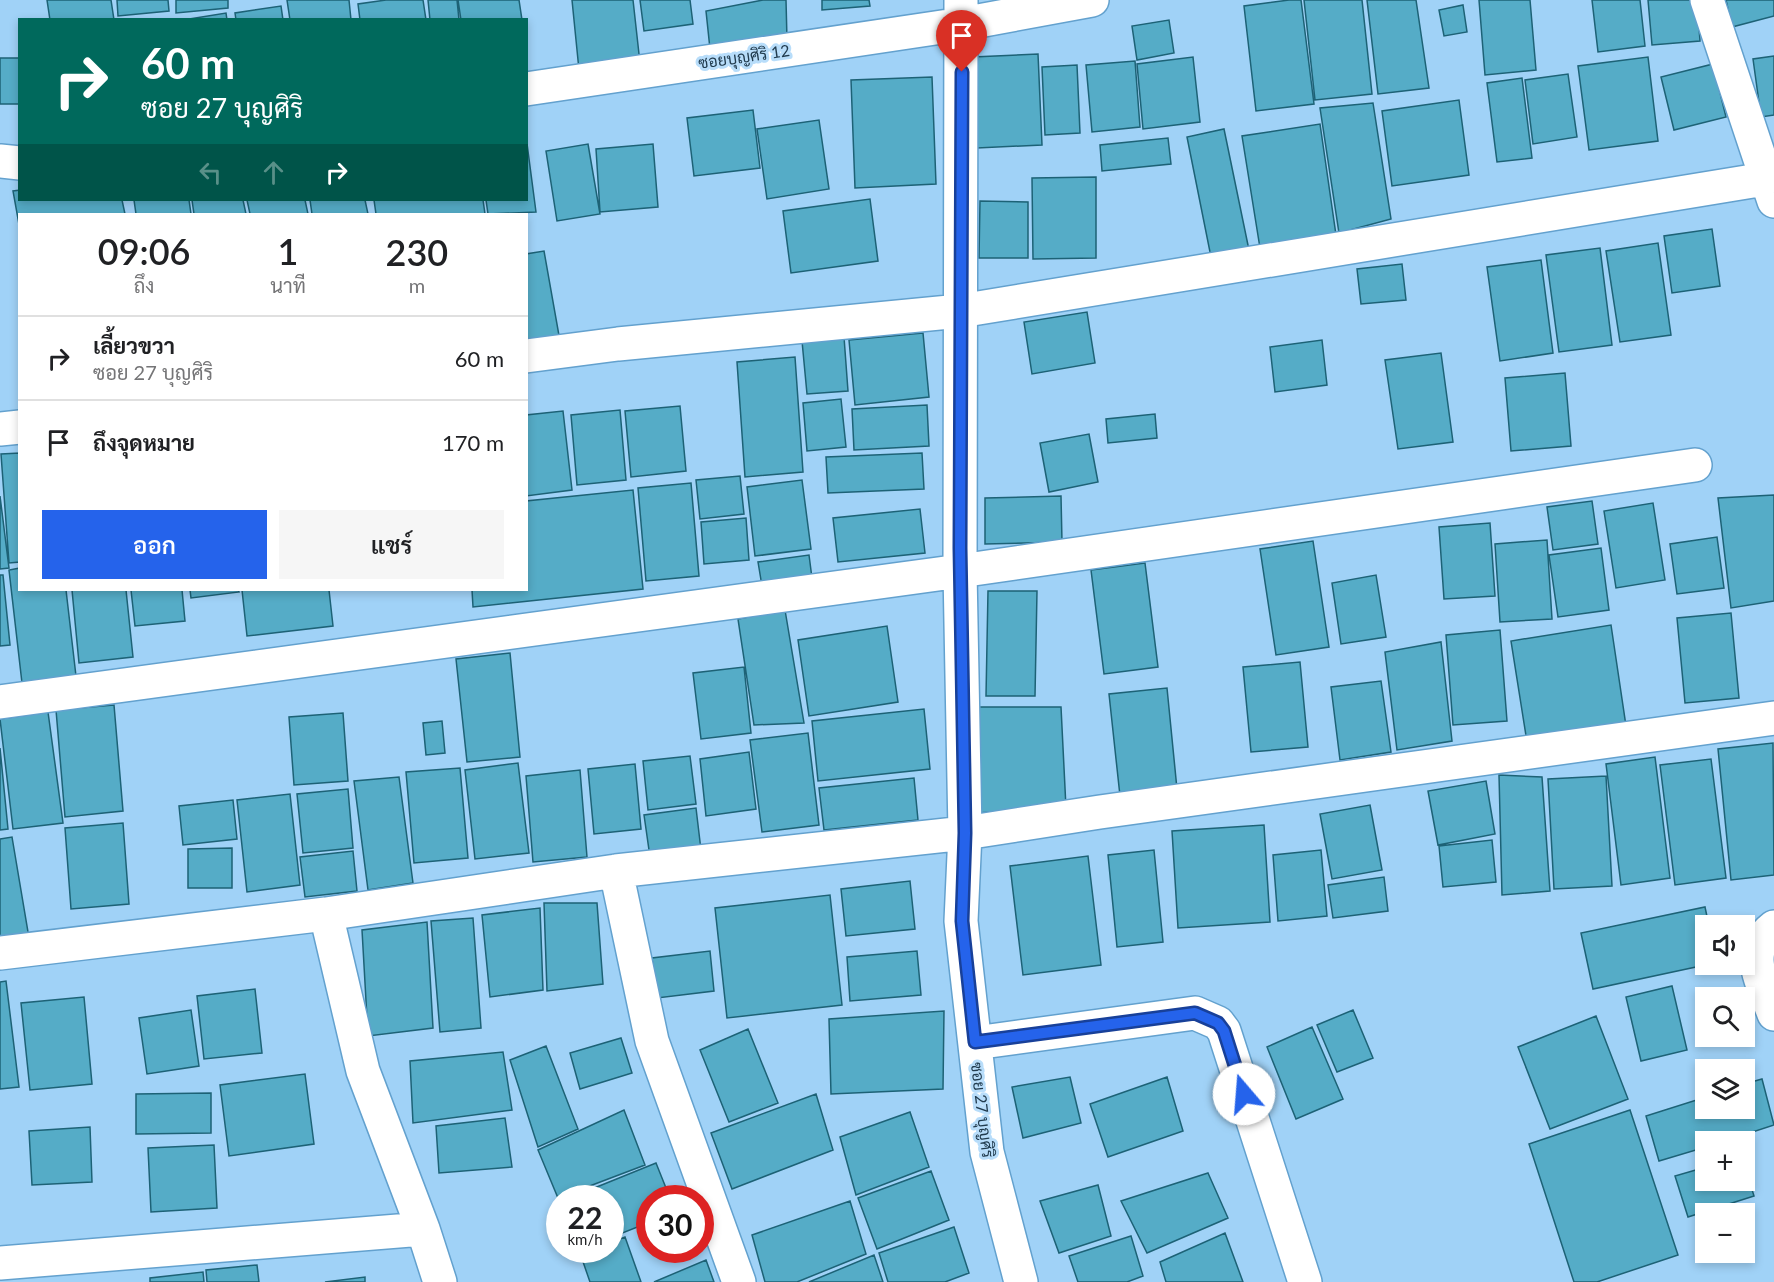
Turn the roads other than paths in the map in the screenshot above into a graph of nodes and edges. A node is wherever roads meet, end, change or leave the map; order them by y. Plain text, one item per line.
1 (1092, 0) edge
2 (1707, 0) edge
3 (961, 12) edge
4 (528, 88) edge
5 (0, 161) edge
6 (18, 163) edge
7 (1769, 190) edge
8 (960, 311) junction
9 (528, 356) edge
10 (18, 427) edge
11 (0, 429) edge
12 (1695, 465) dead end
13 (960, 572) junction
14 (0, 702) edge
15 (1774, 718) edge
16 (965, 833) junction
17 (616, 871) junction
18 (326, 914) junction
19 (1774, 927) edge
20 (0, 953) edge
21 (1774, 1014) edge
22 (975, 1042) junction
23 (423, 1229) junction
24 (0, 1263) edge
25 (440, 1282) edge
26 (739, 1282) edge
27 (1021, 1282) edge
28 (1305, 1282) edge

1 - 3 street, ซอยบุญศิริ 12
2 - 7 street
3 - 4 street, ซอยบุญศิริ 12
3 - 8 street, ซอย 27 บุญศิริ
5 - 6 street
7 - 8 street
8 - 9 street
8 - 13 street, ซอย 27 บุญศิริ
10 - 11 street
12 - 13 street
13 - 14 street
13 - 16 street, ซอย 27 บุญศิริ
15 - 16 street
16 - 17 street
16 - 22 street, ซอย 27 บุญศิริ
17 - 18 street
17 - 26 street
18 - 20 street
18 - 23 street
19 - 21 street
22 - 27 street, ซอย 27 บุญศิริ
22 - 28 street
23 - 24 street
23 - 25 street

